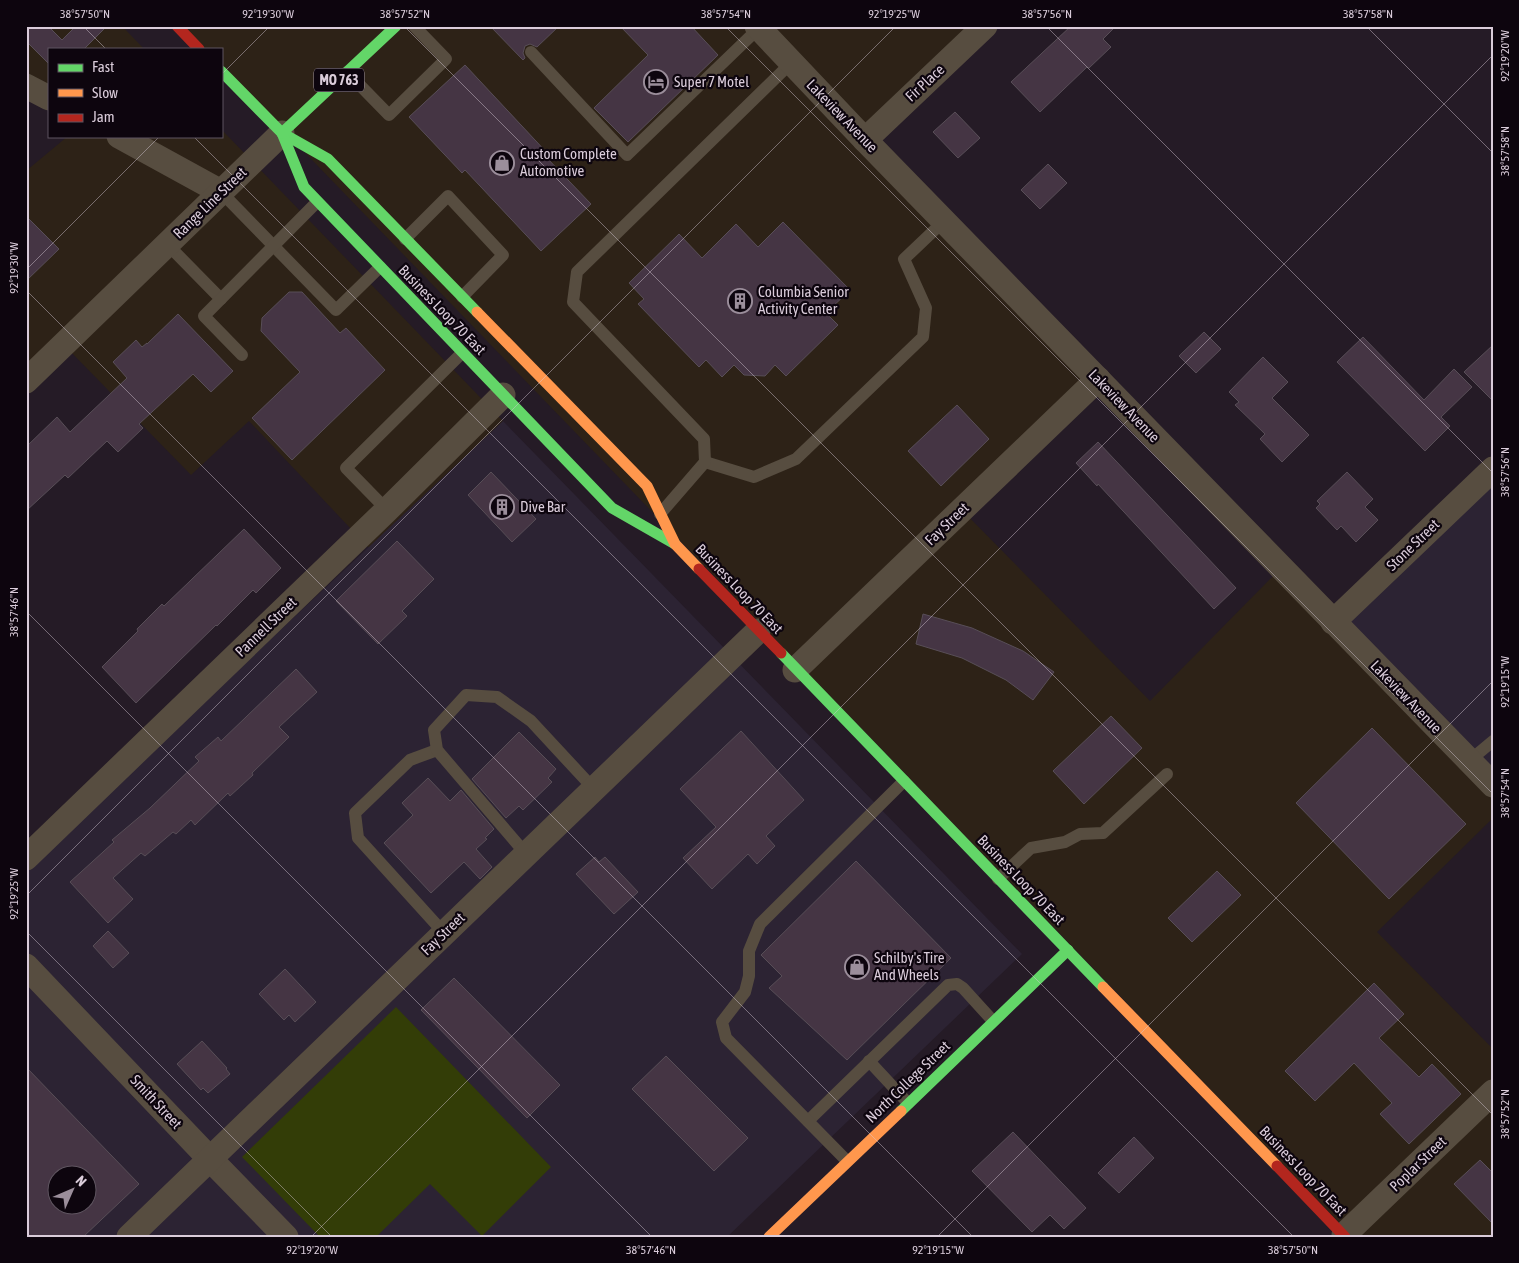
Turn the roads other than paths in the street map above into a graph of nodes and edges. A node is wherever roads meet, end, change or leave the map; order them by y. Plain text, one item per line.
1 (177, 26) edge
2 (396, 26) edge
3 (414, 26) edge
4 (985, 26) edge
5 (758, 27) edge
6 (198, 48) edge
7 (531, 52) dead end
8 (791, 63) junction
9 (347, 72) junction
10 (222, 73) edge
11 (26, 86) edge
12 (48, 97) edge
13 (282, 134) junction
14 (123, 138) edge
15 (865, 140) junction
16 (221, 192) junction
17 (317, 202) junction
18 (944, 221) junction
19 (405, 238) junction
20 (167, 244) junction
21 (273, 246) junction
22 (380, 267) junction
23 (462, 297) junction
24 (221, 299) junction
25 (462, 353) junction
26 (242, 355) dead end
27 (1098, 379) junction
28 (26, 381) edge
29 (503, 395) junction
30 (706, 462) junction
31 (1493, 469) edge
32 (387, 510) junction
33 (660, 514) junction
34 (675, 544) junction
35 (1333, 622) junction
36 (758, 631) junction
37 (795, 670) junction
38 (1493, 741) edge
39 (436, 750) junction
40 (1469, 761) junction
41 (1167, 774) dead end
42 (904, 781) junction
43 (1493, 785) edge
44 (594, 788) junction
45 (526, 854) junction
46 (26, 858) edge
47 (998, 878) junction
48 (444, 933) junction
49 (1068, 950) junction
50 (26, 966) edge
51 (993, 1021) junction
52 (869, 1061) junction
53 (1493, 1092) edge
54 (908, 1103) junction
55 (808, 1121) junction
56 (210, 1159) junction
57 (847, 1161) junction
58 (1345, 1236) edge
59 (128, 1237) edge
60 (286, 1237) edge
61 (769, 1237) edge

1 - 6 main road
2 - 9 main road, Range Line Street / MO 763
3 - 9 lane
4 - 15 street, Fir Place
5 - 7 lane
5 - 8 street, Lakeview Avenue
8 - 15 street, Lakeview Avenue
8 - 30 lane
9 - 13 main road, Range Line Street / MO 763
10 - 13 main road, Business Loop 70 East
11 - 12 street
13 - 16 street, Range Line Street
13 - 17 main road, Business Loop 70 East
13 - 19 main road, Business Loop 70 East
14 - 16 street
15 - 18 street, Lakeview Avenue
16 - 20 street, Range Line Street
16 - 21 lane
17 - 21 lane
17 - 22 main road, Business Loop 70 East
18 - 27 street, Lakeview Avenue
18 - 30 lane
19 - 23 main road, Business Loop 70 East
19 - 23 lane
20 - 24 lane
20 - 28 street, Range Line Street
21 - 22 lane
21 - 24 lane
22 - 25 main road, Business Loop 70 East
23 - 33 main road, Business Loop 70 East
24 - 26 lane
25 - 29 main road, Business Loop 70 East
25 - 32 lane
27 - 35 street, Lakeview Avenue
27 - 37 street, Fay Street
29 - 32 street, Pannell Street
29 - 34 main road, Business Loop 70 East
30 - 33 lane
31 - 35 street, Stone Street
32 - 46 street, Pannell Street
33 - 34 main road, Business Loop 70 East
34 - 36 main road, Business Loop 70 East
35 - 40 street, Lakeview Avenue
36 - 37 main road, Business Loop 70 East
36 - 44 street, Fay Street
37 - 42 main road, Business Loop 70 East
38 - 40 lane
39 - 44 lane
39 - 45 lane
39 - 48 lane
40 - 43 street, Lakeview Avenue
41 - 47 lane
42 - 47 main road, Business Loop 70 East
42 - 55 lane
44 - 45 street, Fay Street
45 - 48 street, Fay Street
47 - 49 main road, Business Loop 70 East
48 - 56 street, Fay Street
49 - 51 main road, North College Street
49 - 58 main road, Business Loop 70 East
50 - 56 street, Smith Street
51 - 52 lane
51 - 54 main road, North College Street
52 - 54 lane
52 - 55 lane
53 - 58 street, Poplar Street
54 - 57 main road, North College Street
55 - 57 lane
56 - 59 street, Fay Street
56 - 60 street, Smith Street
57 - 61 main road, North College Street

